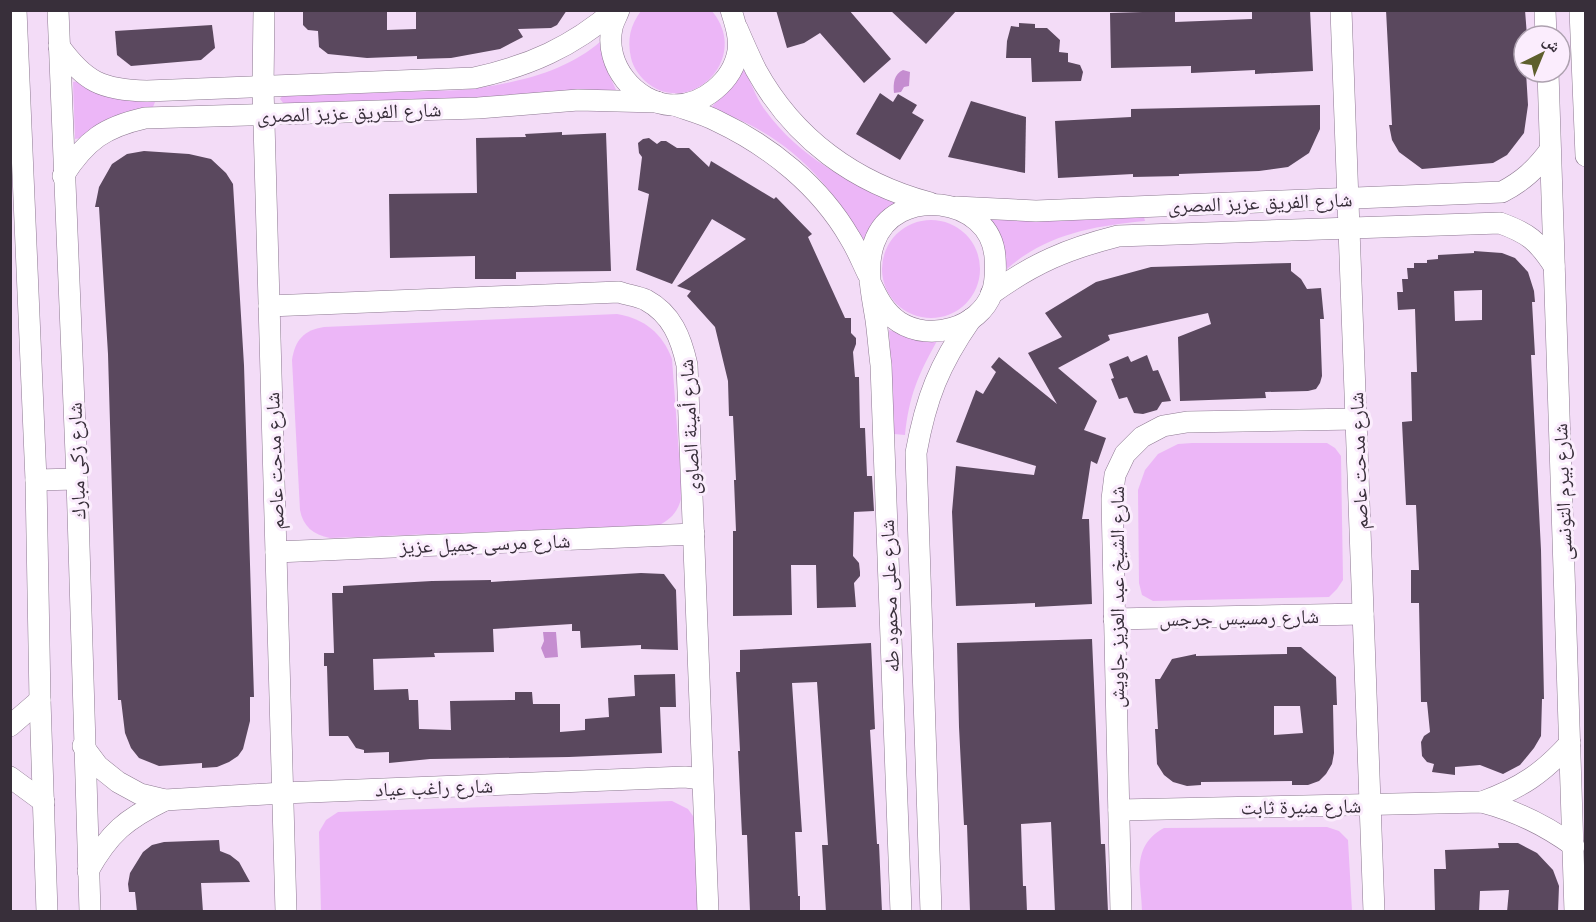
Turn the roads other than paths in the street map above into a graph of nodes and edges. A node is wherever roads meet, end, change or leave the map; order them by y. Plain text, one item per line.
1 (16, 10) edge
2 (58, 10) edge
3 (264, 10) edge
4 (617, 10) edge
5 (1341, 10) edge
6 (1580, 10) edge
7 (734, 19) edge
8 (58, 46) junction
9 (14, 51) edge
10 (1548, 84) edge
11 (263, 87) junction
12 (666, 104) junction
13 (264, 114) junction
14 (1550, 150) junction
15 (1585, 152) edge
16 (16, 162) edge
17 (63, 176) junction
18 (1348, 199) junction
19 (943, 205) junction
20 (1349, 228) junction
21 (1554, 266) junction
22 (870, 279) junction
23 (991, 294) junction
24 (269, 306) junction
25 (972, 319) junction
26 (1356, 419) junction
27 (77, 479) junction
28 (36, 480) junction
29 (694, 534) junction
30 (276, 552) junction
31 (1363, 614) junction
32 (1114, 620) junction
33 (40, 700) junction
34 (10, 726) edge
35 (1570, 743) junction
36 (83, 746) junction
37 (10, 777) edge
38 (702, 779) junction
39 (283, 793) junction
40 (165, 801) junction
41 (1482, 801) junction
42 (44, 802) junction
43 (1370, 805) junction
44 (1119, 810) junction
45 (1574, 846) junction
46 (88, 872) junction
47 (47, 912) edge
48 (90, 912) edge
49 (286, 912) edge
50 (708, 912) edge
51 (901, 912) edge
52 (931, 912) edge
53 (1121, 912) edge
54 (1374, 912) edge
55 (1575, 912) edge

1 - 9 street, شارع زكى مبارك
2 - 8 street, شارع زكى مبارك
3 - 11 street, شارع مدحت عاصم
4 - 11 street, شارع الفريق عزيز المصرى
4 - 12 street
5 - 18 street, شارع مدحت عاصم
6 - 15 street
7 - 12 street
7 - 19 street, شارع الفريق عزيز المصرى
8 - 11 street, شارع الفريق عزيز المصرى
8 - 17 street, شارع زكى مبارك
9 - 16 street, شارع زكى مبارك
10 - 14 street, شارع بيرم التونسى
11 - 13 street, شارع مدحت عاصم
12 - 13 street, شارع الفريق عزيز المصرى
12 - 22 street, شارع الفريق عزيز المصرى
13 - 17 street, شارع الفريق عزيز المصرى
13 - 24 street, شارع مدحت عاصم
14 - 18 street, شارع الفريق عزيز المصرى
14 - 21 street, شارع بيرم التونسى
16 - 28 street, شارع زكى مبارك
17 - 27 street, شارع زكى مبارك
18 - 19 street, شارع الفريق عزيز المصرى
18 - 20 street, شارع مدحت عاصم
19 - 22 street
19 - 23 street
20 - 21 street, شارع الفريق عزيز المصرى
20 - 23 street, شارع الفريق عزيز المصرى
20 - 26 street, شارع مدحت عاصم
21 - 35 street, شارع بيرم التونسى
22 - 25 street
22 - 51 street, شارع على محمود طه
23 - 25 street
24 - 29 street, شارع أمينة الصاوى
24 - 30 street, شارع مدحت عاصم
25 - 52 street, شارع على محمود طه
26 - 31 street, شارع مدحت عاصم
26 - 32 street, شارع الشيخ عبد العزيز جاويش
27 - 28 street
27 - 36 street, شارع زكى مبارك
28 - 33 street, شارع زكى مبارك
29 - 30 street, شارع مرسى جميل عزيز
29 - 38 street, شارع أمينة الصاوى
30 - 39 street, شارع مدحت عاصم
31 - 32 street, شارع رمسيس جرجس
31 - 43 street, شارع مدحت عاصم
32 - 44 street, شارع الشيخ عبد العزيز جاويش
33 - 34 street
33 - 42 street, شارع زكى مبارك
35 - 41 street, شارع منيرة ثابت
35 - 45 street, شارع بيرم التونسى
36 - 40 street, شارع راغب عياد
36 - 46 street, شارع زكى مبارك
37 - 42 street
38 - 39 street, شارع راغب عياد
38 - 50 street, شارع أمينة الصاوى
39 - 40 street, شارع راغب عياد
39 - 49 street, شارع مدحت عاصم
40 - 46 street, شارع راغب عياد
41 - 43 street, شارع منيرة ثابت
41 - 45 street, شارع منيرة ثابت
42 - 47 street, شارع زكى مبارك
43 - 44 street, شارع منيرة ثابت
43 - 54 street, شارع مدحت عاصم
44 - 53 street, شارع الشيخ عبد العزيز جاويش
45 - 55 street, شارع بيرم التونسى
46 - 48 street, شارع زكى مبارك

